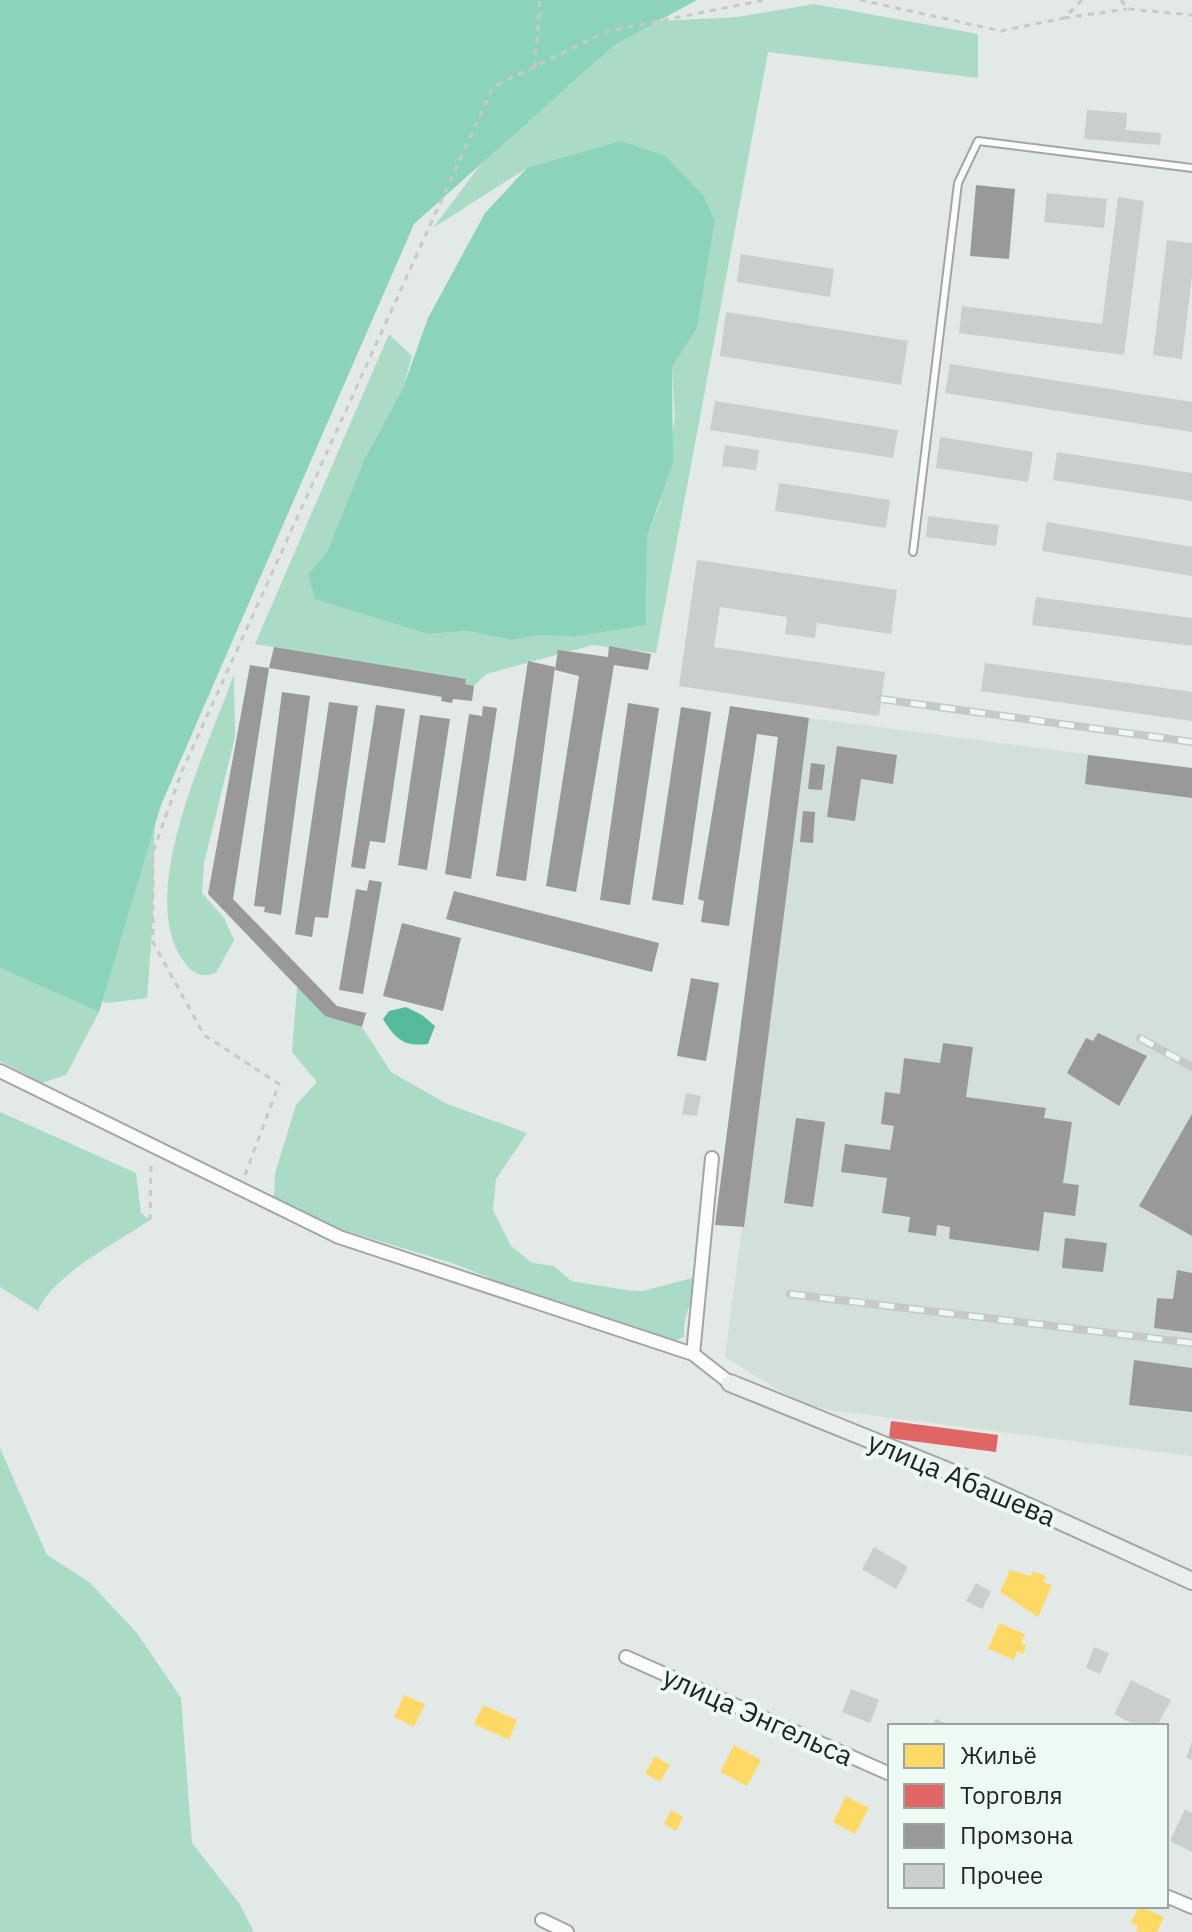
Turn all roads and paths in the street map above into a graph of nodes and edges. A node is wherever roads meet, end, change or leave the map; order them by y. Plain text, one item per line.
1 (540, 0) edge
2 (765, 0) edge
3 (860, 0) edge
4 (1082, 0) edge
5 (1121, 0) edge
6 (1128, 9) junction
7 (1192, 15) edge
8 (1064, 18) junction
9 (535, 67) junction
10 (1192, 168) edge
11 (913, 552) dead end
12 (0, 1071) edge
13 (152, 1146) junction
14 (712, 1158) dead end
15 (240, 1188) junction
16 (150, 1220) dead end
17 (693, 1354) junction
18 (730, 1383) joint
19 (1192, 1581) edge
20 (626, 1657) dead end
21 (888, 1773) edge
22 (1168, 1897) edge
23 (1192, 1907) edge
24 (542, 1920) dead end
25 (567, 1932) edge

1 - 9 path
2 - 9 path
3 - 8 path
4 - 8 path
5 - 6 path
6 - 7 path
6 - 8 path
9 - 15 path
10 - 11 lane
12 - 13 street
13 - 15 street
13 - 16 path
14 - 17 street
15 - 17 street
17 - 18 street
18 - 19 street, улица Абашева
20 - 21 street, улица Энгельса
22 - 23 street
24 - 25 street

